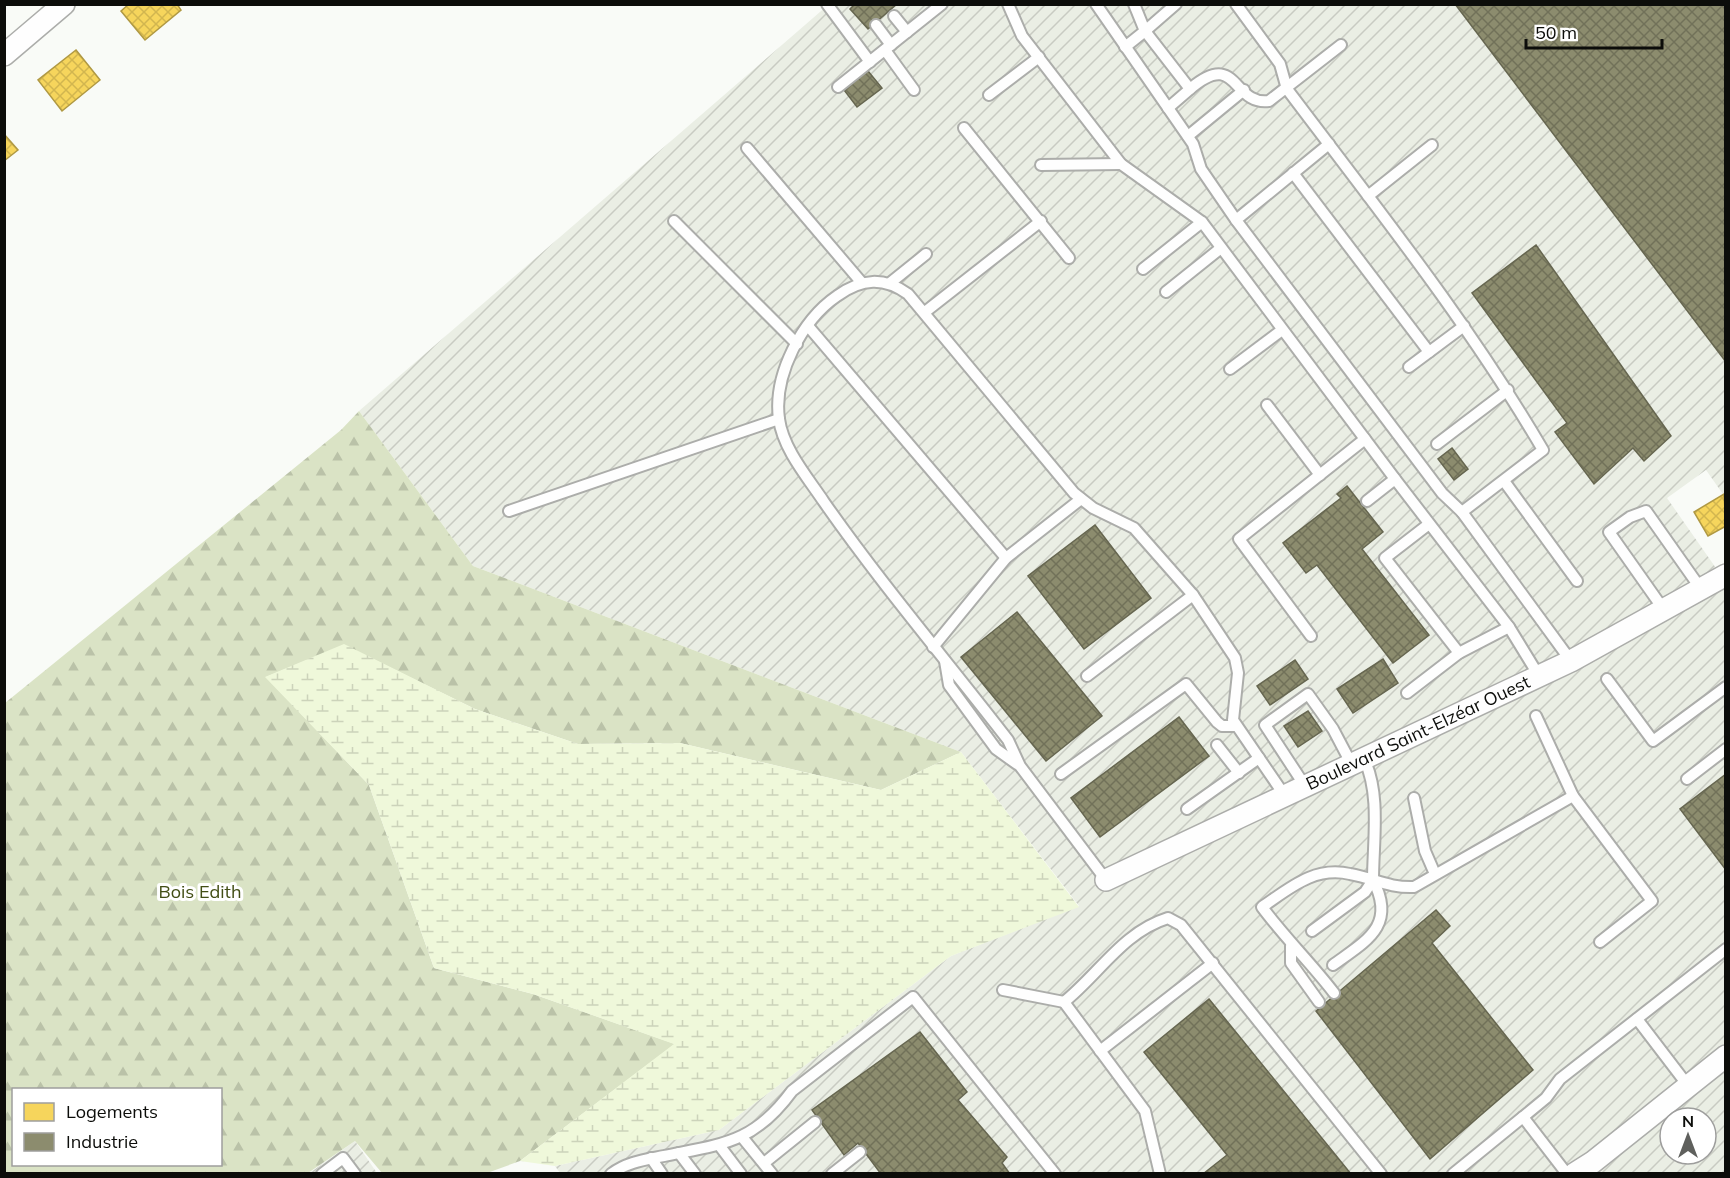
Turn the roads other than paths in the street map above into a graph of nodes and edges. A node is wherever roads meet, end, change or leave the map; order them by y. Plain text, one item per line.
1 (64, 4) edge
2 (827, 4) edge
3 (942, 4) edge
4 (1008, 4) edge
5 (1096, 4) edge
6 (1176, 4) edge
7 (1236, 4) edge
8 (1135, 5) edge
9 (894, 16) dead end
10 (876, 25) dead end
11 (1145, 31) junction
12 (907, 32) junction
13 (1341, 45) dead end
14 (1125, 47) junction
15 (888, 48) junction
16 (4, 55) edge
17 (1039, 57) junction
18 (870, 62) junction
19 (838, 87) dead end
20 (1190, 89) junction
21 (1287, 89) junction
22 (914, 90) dead end
23 (1244, 90) junction
24 (989, 95) dead end
25 (1168, 108) junction
26 (964, 128) dead end
27 (1188, 136) junction
28 (1329, 144) junction
29 (1432, 145) dead end
30 (747, 148) dead end
31 (1121, 164) junction
32 (1041, 165) dead end
33 (1293, 173) junction
34 (1368, 196) junction
35 (1236, 220) junction
36 (674, 221) dead end
37 (1041, 221) junction
38 (1202, 222) junction
39 (1221, 248) junction
40 (926, 254) dead end
41 (1069, 258) dead end
42 (1143, 269) dead end
43 (862, 283) junction
44 (890, 284) junction
45 (1166, 292) dead end
46 (925, 312) junction
47 (808, 326) junction
48 (1464, 326) junction
49 (1282, 330) junction
50 (797, 344) junction
51 (1429, 352) junction
52 (1410, 367) dead end
53 (1230, 369) dead end
54 (1508, 390) junction
55 (1267, 405) dead end
56 (779, 419) junction
57 (1365, 439) junction
58 (1437, 444) dead end
59 (1320, 475) junction
60 (1395, 479) junction
61 (1504, 481) junction
62 (1081, 499) junction
63 (1367, 501) dead end
64 (509, 511) dead end
65 (1462, 512) junction
66 (1430, 524) junction
67 (1006, 558) junction
68 (1725, 575) edge
69 (1577, 581) dead end
70 (1701, 589) junction
71 (1192, 595) junction
72 (1664, 610) junction
73 (1509, 627) junction
74 (1311, 636) dead end
75 (933, 647) junction
76 (1459, 653) junction
77 (1571, 660) junction
78 (1087, 676) dead end
79 (1539, 676) junction
80 (1607, 679) dead end
81 (1725, 687) edge
82 (1407, 693) dead end
83 (1536, 716) dead end
84 (1235, 726) junction
85 (1217, 745) dead end
86 (1725, 749) edge
87 (1259, 758) junction
88 (1358, 762) junction
89 (1239, 773) junction
90 (1061, 774) dead end
91 (1687, 778) dead end
92 (1305, 786) junction
93 (1285, 796) junction
94 (1572, 796) junction
95 (1414, 798) dead end
96 (1187, 809) dead end
97 (1435, 874) junction
98 (1106, 880) joint
99 (1372, 880) junction
100 (1312, 931) dead end
101 (1600, 942) dead end
102 (1291, 946) junction
103 (1725, 949) edge
104 (1213, 963) junction
105 (1333, 965) dead end
106 (1003, 990) dead end
107 (1334, 993) dead end
108 (1064, 1002) junction
109 (1319, 1002) dead end
110 (1637, 1019) junction
111 (1100, 1051) junction
112 (1725, 1056) edge
113 (1689, 1087) junction
114 (1523, 1117) junction
115 (815, 1122) dead end
116 (742, 1137) junction
117 (719, 1145) junction
118 (860, 1152) dead end
119 (679, 1153) junction
120 (651, 1158) junction
121 (764, 1163) junction
122 (322, 1173) edge
123 (355, 1173) edge
124 (611, 1173) edge
125 (662, 1173) edge
126 (695, 1173) edge
127 (741, 1173) edge
128 (772, 1173) edge
129 (832, 1173) edge
130 (1054, 1173) edge
131 (1160, 1173) edge
132 (1381, 1173) edge
133 (1453, 1173) edge
134 (1567, 1173) edge
135 (1574, 1173) edge

1 - 16 street
2 - 18 lane
3 - 12 lane
4 - 17 lane
5 - 14 lane
6 - 11 lane
7 - 21 lane
8 - 11 lane
9 - 12 lane
10 - 15 lane
11 - 14 lane
11 - 20 lane
12 - 15 lane
13 - 21 lane
14 - 25 lane
15 - 18 lane
15 - 22 lane
17 - 24 lane
17 - 31 lane
18 - 19 lane
20 - 23 lane
20 - 25 lane
21 - 23 lane
21 - 28 lane
23 - 27 lane
25 - 27 lane
26 - 37 lane
27 - 35 lane
28 - 33 lane
28 - 34 lane
29 - 34 lane
30 - 43 lane
31 - 32 lane
31 - 38 lane
33 - 35 lane
33 - 51 lane
34 - 48 lane
35 - 65 lane
36 - 50 lane
37 - 41 lane
37 - 46 lane
38 - 39 lane
38 - 42 lane
39 - 45 lane
39 - 49 lane
40 - 44 lane
43 - 44 lane
43 - 47 lane
44 - 46 lane
46 - 62 lane
47 - 50 lane
47 - 67 lane
48 - 51 lane
48 - 54 lane
49 - 53 lane
49 - 57 lane
50 - 56 lane
51 - 52 lane
54 - 58 lane
54 - 61 lane
55 - 59 lane
56 - 64 lane
56 - 75 lane
57 - 59 lane
57 - 60 lane
59 - 74 lane
60 - 63 lane
60 - 66 lane
61 - 65 lane
61 - 69 lane
62 - 67 lane
62 - 71 lane
65 - 77 lane
66 - 73 lane
66 - 76 lane
67 - 75 lane
68 - 70 street, Boulevard Saint-Elzéar Ouest
70 - 72 street, Boulevard Saint-Elzéar Ouest
70 - 72 lane
71 - 78 lane
71 - 84 lane
72 - 77 street, Boulevard Saint-Elzéar Ouest
73 - 76 lane
73 - 79 lane
75 - 98 lane
76 - 82 lane
77 - 79 street, Boulevard Saint-Elzéar Ouest
79 - 88 street, Boulevard Saint-Elzéar Ouest
80 - 81 lane
83 - 94 lane
84 - 87 lane
84 - 90 lane
85 - 89 lane
86 - 91 lane
87 - 89 lane
87 - 93 lane
88 - 92 street, Boulevard Saint-Elzéar Ouest
88 - 92 lane
88 - 99 lane
89 - 96 lane
92 - 93 street, Boulevard Saint-Elzéar Ouest
93 - 98 street, Boulevard Saint-Elzéar Ouest
94 - 97 lane
94 - 101 lane
95 - 97 lane
97 - 99 lane
99 - 100 lane
99 - 102 lane
99 - 105 lane
102 - 107 lane
102 - 109 lane
103 - 110 lane
104 - 108 lane
104 - 111 lane
104 - 132 lane
106 - 108 lane
108 - 111 lane
110 - 113 lane
110 - 114 lane
111 - 131 lane
112 - 113 street
113 - 135 street
114 - 133 lane
114 - 134 lane
115 - 121 lane
116 - 117 lane
116 - 121 lane
116 - 130 lane
117 - 119 lane
117 - 127 lane
118 - 129 lane
119 - 120 lane
119 - 126 lane
120 - 124 lane
120 - 125 lane
121 - 128 lane
122 - 123 lane

